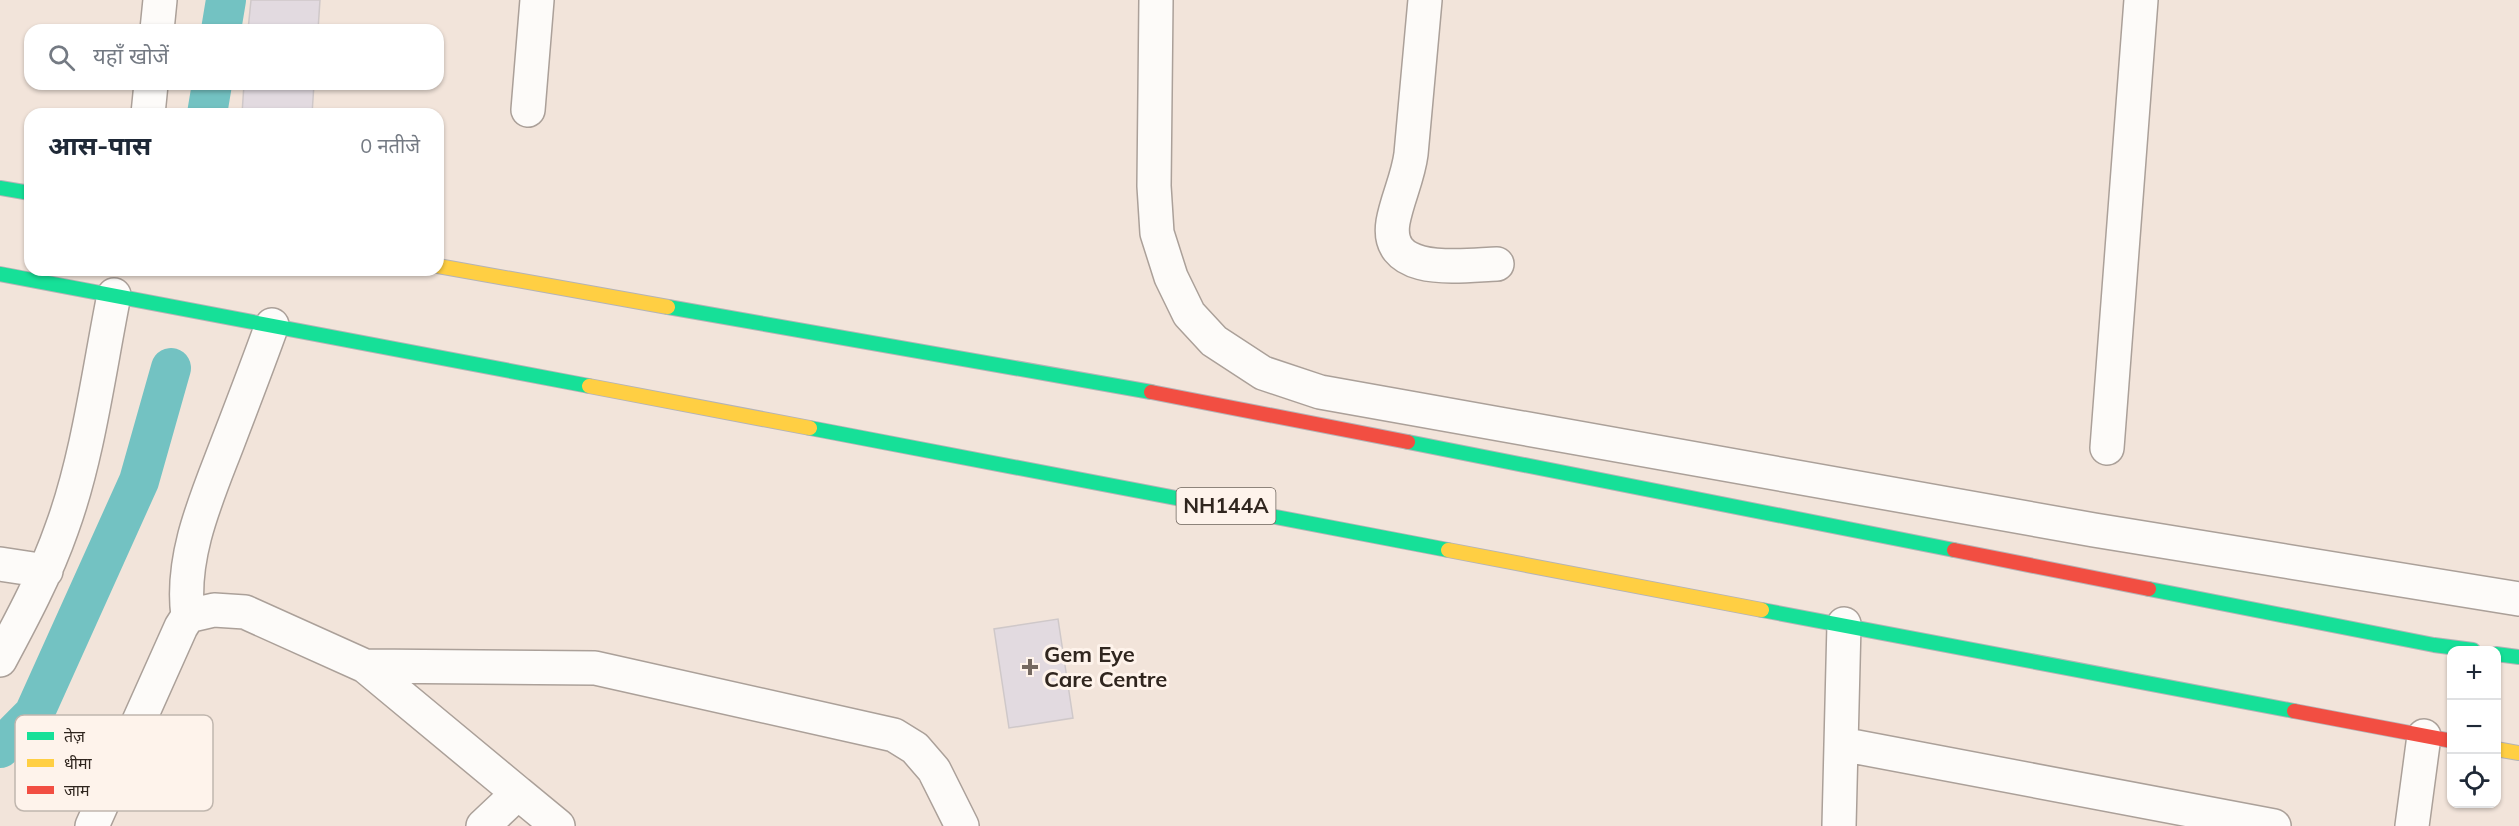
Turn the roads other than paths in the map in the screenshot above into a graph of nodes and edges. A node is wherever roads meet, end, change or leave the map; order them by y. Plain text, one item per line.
1 (160, 0) edge
2 (537, 0) edge
3 (1156, 0) edge
4 (1425, 0) edge
5 (2141, 0) edge
6 (158, 24) edge
7 (150, 90) edge
8 (149, 108) edge
9 (528, 110) dead end
10 (0, 188) edge
11 (24, 193) edge
12 (1497, 264) dead end
13 (444, 267) edge
14 (0, 274) edge
15 (114, 296) junction
16 (272, 325) junction
17 (2107, 448) dead end
18 (0, 564) edge
19 (46, 571) junction
20 (2519, 599) edge
21 (188, 616) junction
22 (1844, 624) junction
23 (2447, 646) edge
24 (2501, 655) edge
25 (2519, 657) edge
26 (0, 660) edge
27 (365, 666) junction
28 (141, 715) edge
29 (2438, 739) edge
30 (1841, 744) junction
31 (2501, 750) edge
32 (2519, 753) edge
33 (518, 793) junction
34 (99, 811) edge
35 (92, 826) edge
36 (483, 826) edge
37 (558, 826) edge
38 (962, 826) edge
39 (1839, 826) edge
40 (2274, 826) edge
41 (2412, 826) edge

1 - 6 street
2 - 9 street
3 - 20 street
4 - 12 street
5 - 17 street
7 - 8 street
10 - 11 highway
13 - 23 highway
14 - 15 highway, NH144A
15 - 16 highway, NH144A
15 - 19 street
16 - 21 street
16 - 22 highway, NH144A
18 - 19 street
19 - 26 street
21 - 27 street
21 - 28 street
22 - 29 highway, NH144A
22 - 30 street
24 - 25 highway
27 - 33 street
27 - 38 street
29 - 41 street
30 - 39 street
30 - 40 street
31 - 32 highway
33 - 36 street
33 - 37 street
34 - 35 street

